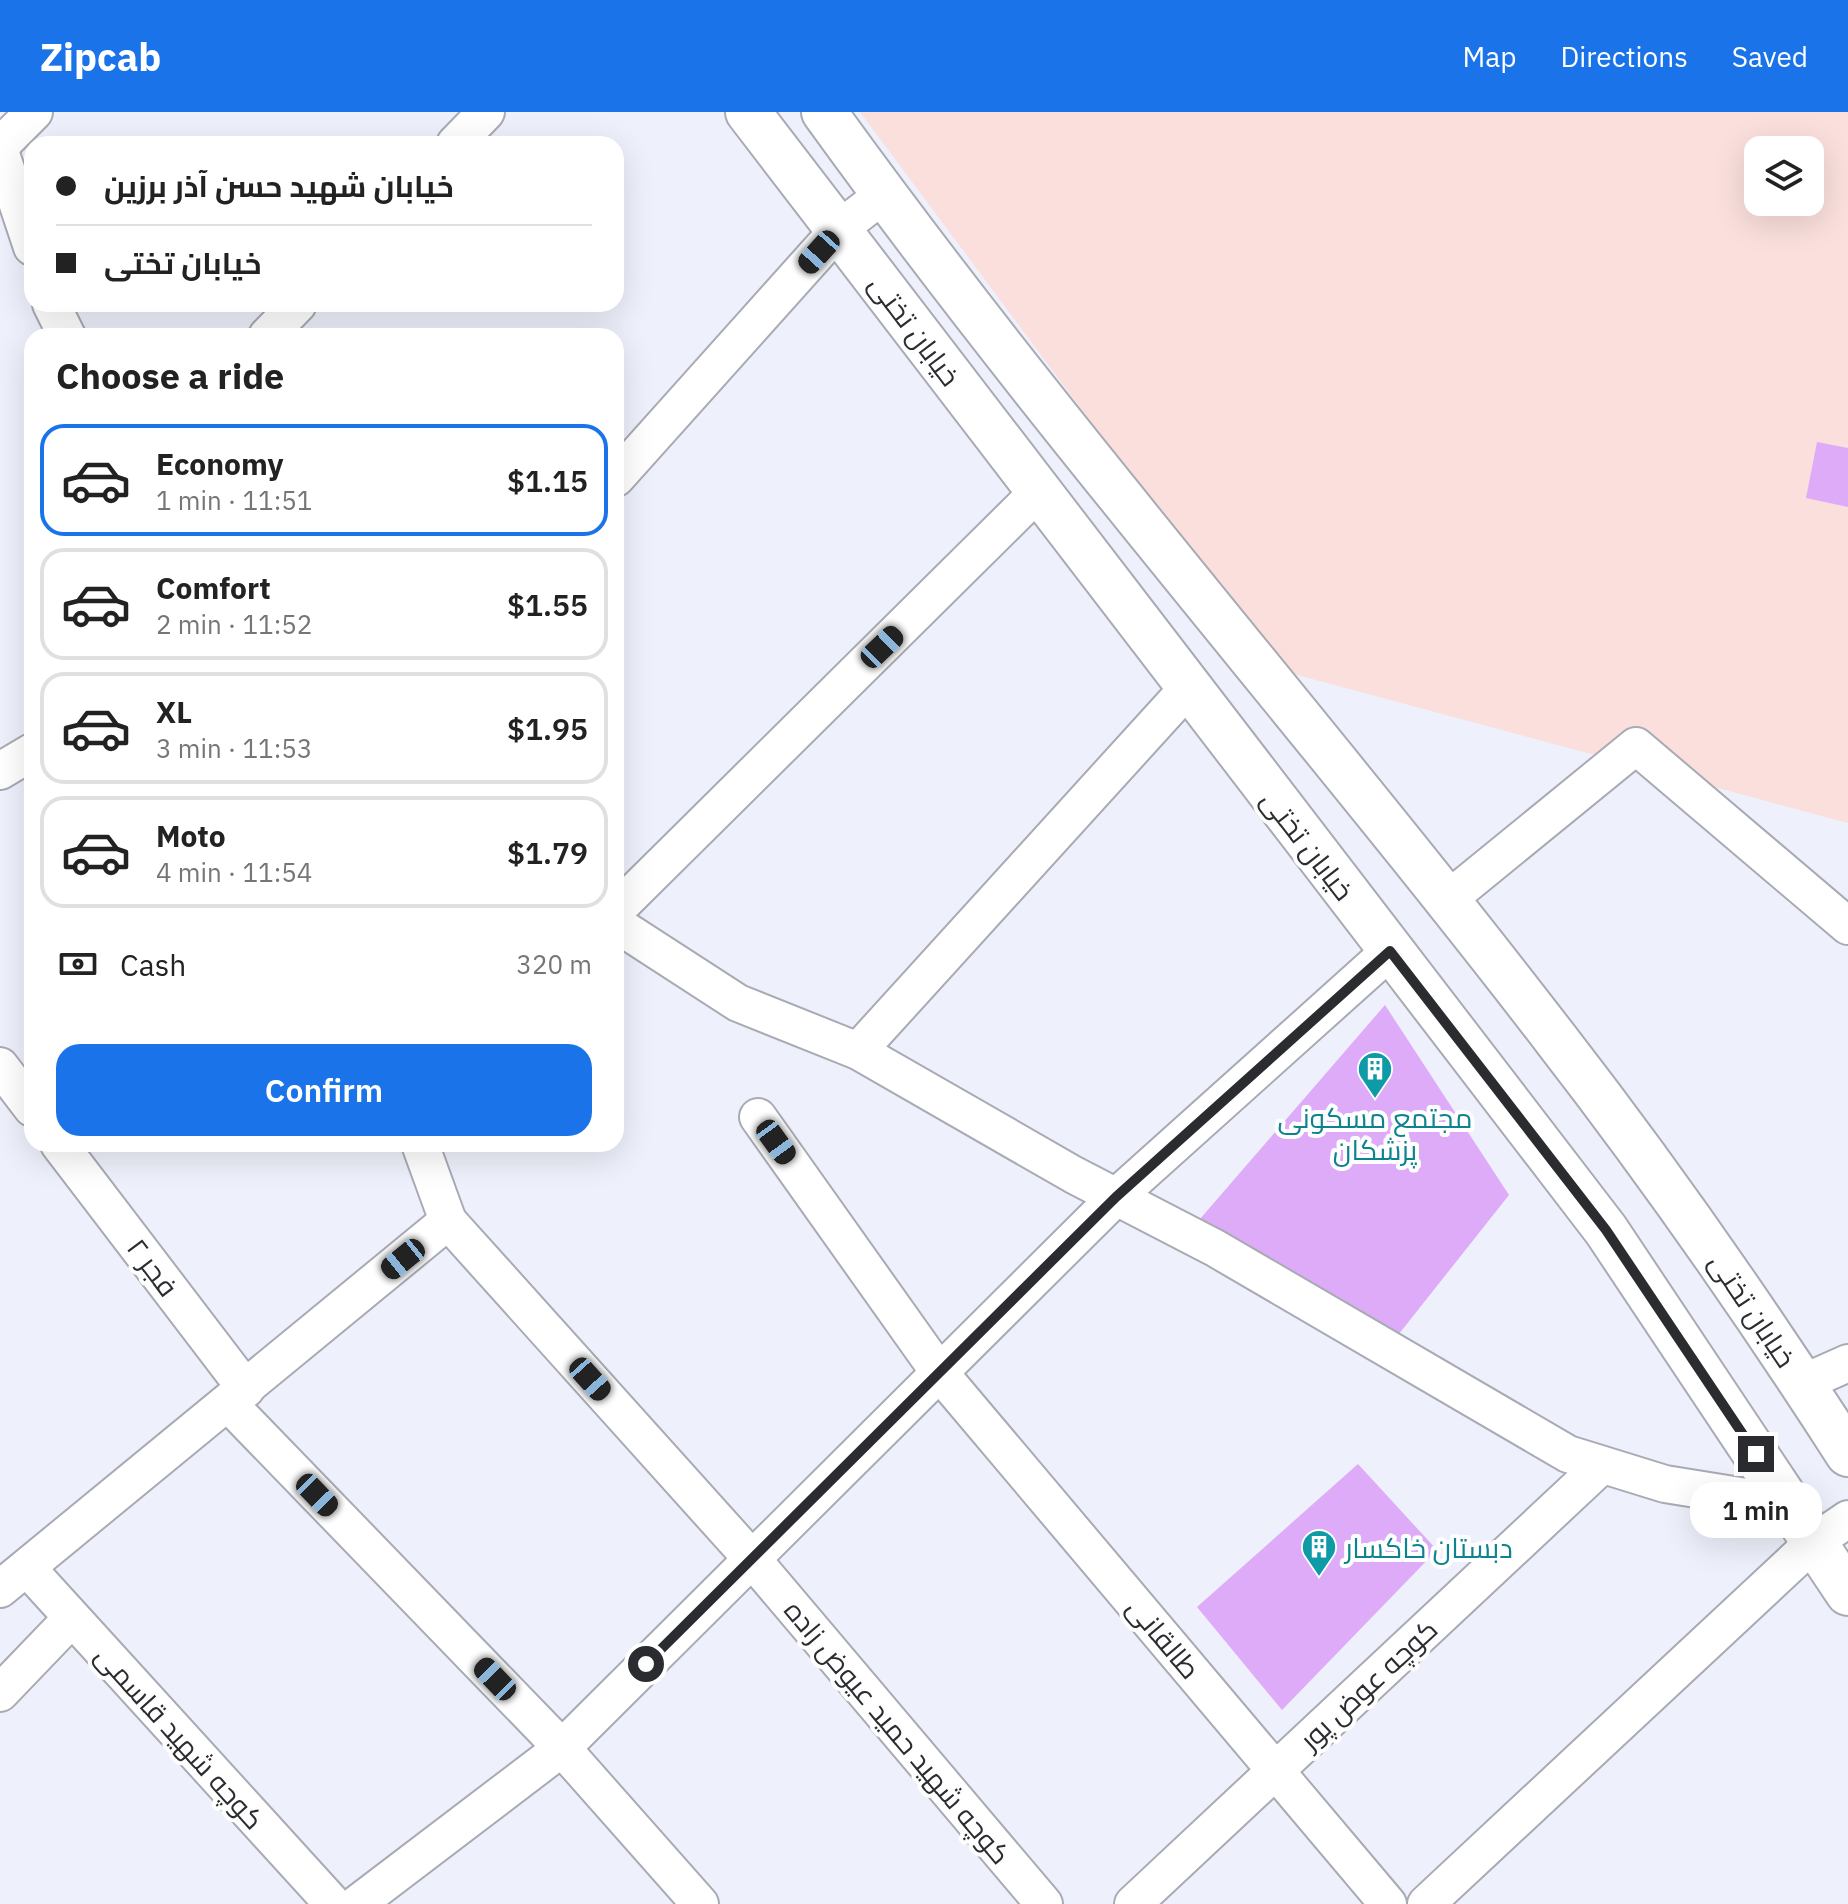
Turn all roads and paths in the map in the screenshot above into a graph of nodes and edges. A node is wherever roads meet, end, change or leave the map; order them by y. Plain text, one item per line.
1 (34, 112) edge
2 (486, 112) edge
3 (748, 112) edge
4 (824, 112) edge
5 (463, 136) edge
6 (0, 148) edge
7 (883, 195) junction
8 (24, 222) edge
9 (839, 229) junction
10 (290, 312) edge
11 (275, 328) edge
12 (624, 469) edge
13 (1037, 493) junction
14 (1188, 688) junction
15 (24, 757) edge
16 (0, 771) edge
17 (1446, 901) junction
18 (624, 902) edge
19 (1848, 926) edge
20 (624, 929) edge
21 (1390, 951) junction
22 (858, 1051) junction
23 (0, 1066) edge
24 (24, 1098) edge
25 (758, 1117) dead end
26 (65, 1152) edge
27 (423, 1152) edge
28 (1116, 1197) junction
29 (448, 1221) junction
30 (1848, 1363) edge
31 (939, 1372) junction
32 (1803, 1383) junction
33 (237, 1396) junction
34 (1848, 1454) edge
35 (1602, 1465) junction
36 (1789, 1504) junction
37 (1831, 1531) edge
38 (752, 1559) junction
39 (14, 1579) edge
40 (1848, 1593) edge
41 (72, 1618) junction
42 (0, 1693) edge
43 (562, 1748) junction
44 (1275, 1771) junction
45 (333, 1904) edge
46 (357, 1904) edge
47 (700, 1904) edge
48 (1044, 1904) edge
49 (1133, 1904) edge
50 (1388, 1904) edge
51 (1426, 1904) edge

1 - 6 street
2 - 5 street
3 - 9 main road, خیابان تختی
4 - 7 main road, خیابان تختی
6 - 8 street
7 - 9 street
7 - 17 main road, خیابان تختی
9 - 12 street
9 - 13 main road, خیابان تختی
10 - 11 street
13 - 14 main road, خیابان تختی
13 - 18 street
14 - 21 main road, خیابان تختی
14 - 22 street
15 - 16 street
17 - 19 street
17 - 32 main road, خیابان تختی
20 - 22 street
21 - 28 street
21 - 36 main road, خیابان تختی
22 - 28 street
23 - 24 street
25 - 31 street, طالقانی
26 - 33 street, فجر ۲
27 - 29 street
28 - 31 street
28 - 35 street
29 - 33 street
29 - 38 street, کوچه شهید حمید عیوض زاده
30 - 32 street
31 - 38 street
31 - 44 street, طالقانی
32 - 34 main road, خیابان تختی
33 - 39 street
33 - 43 street, فجر ۲
35 - 36 street
35 - 44 street, کوچه عوض پور
36 - 37 main road, خیابان تختی
37 - 40 main road, خیابان تختی
37 - 51 street
38 - 43 street
38 - 48 street, کوچه شهید حمید عیوض زاده
39 - 41 street, کوچه شهید قاسمی
41 - 42 street
41 - 45 street, کوچه شهید قاسمی
43 - 46 street
43 - 47 street, فجر ۲
44 - 49 street, کوچه عوض پور
44 - 50 street, طالقانی

